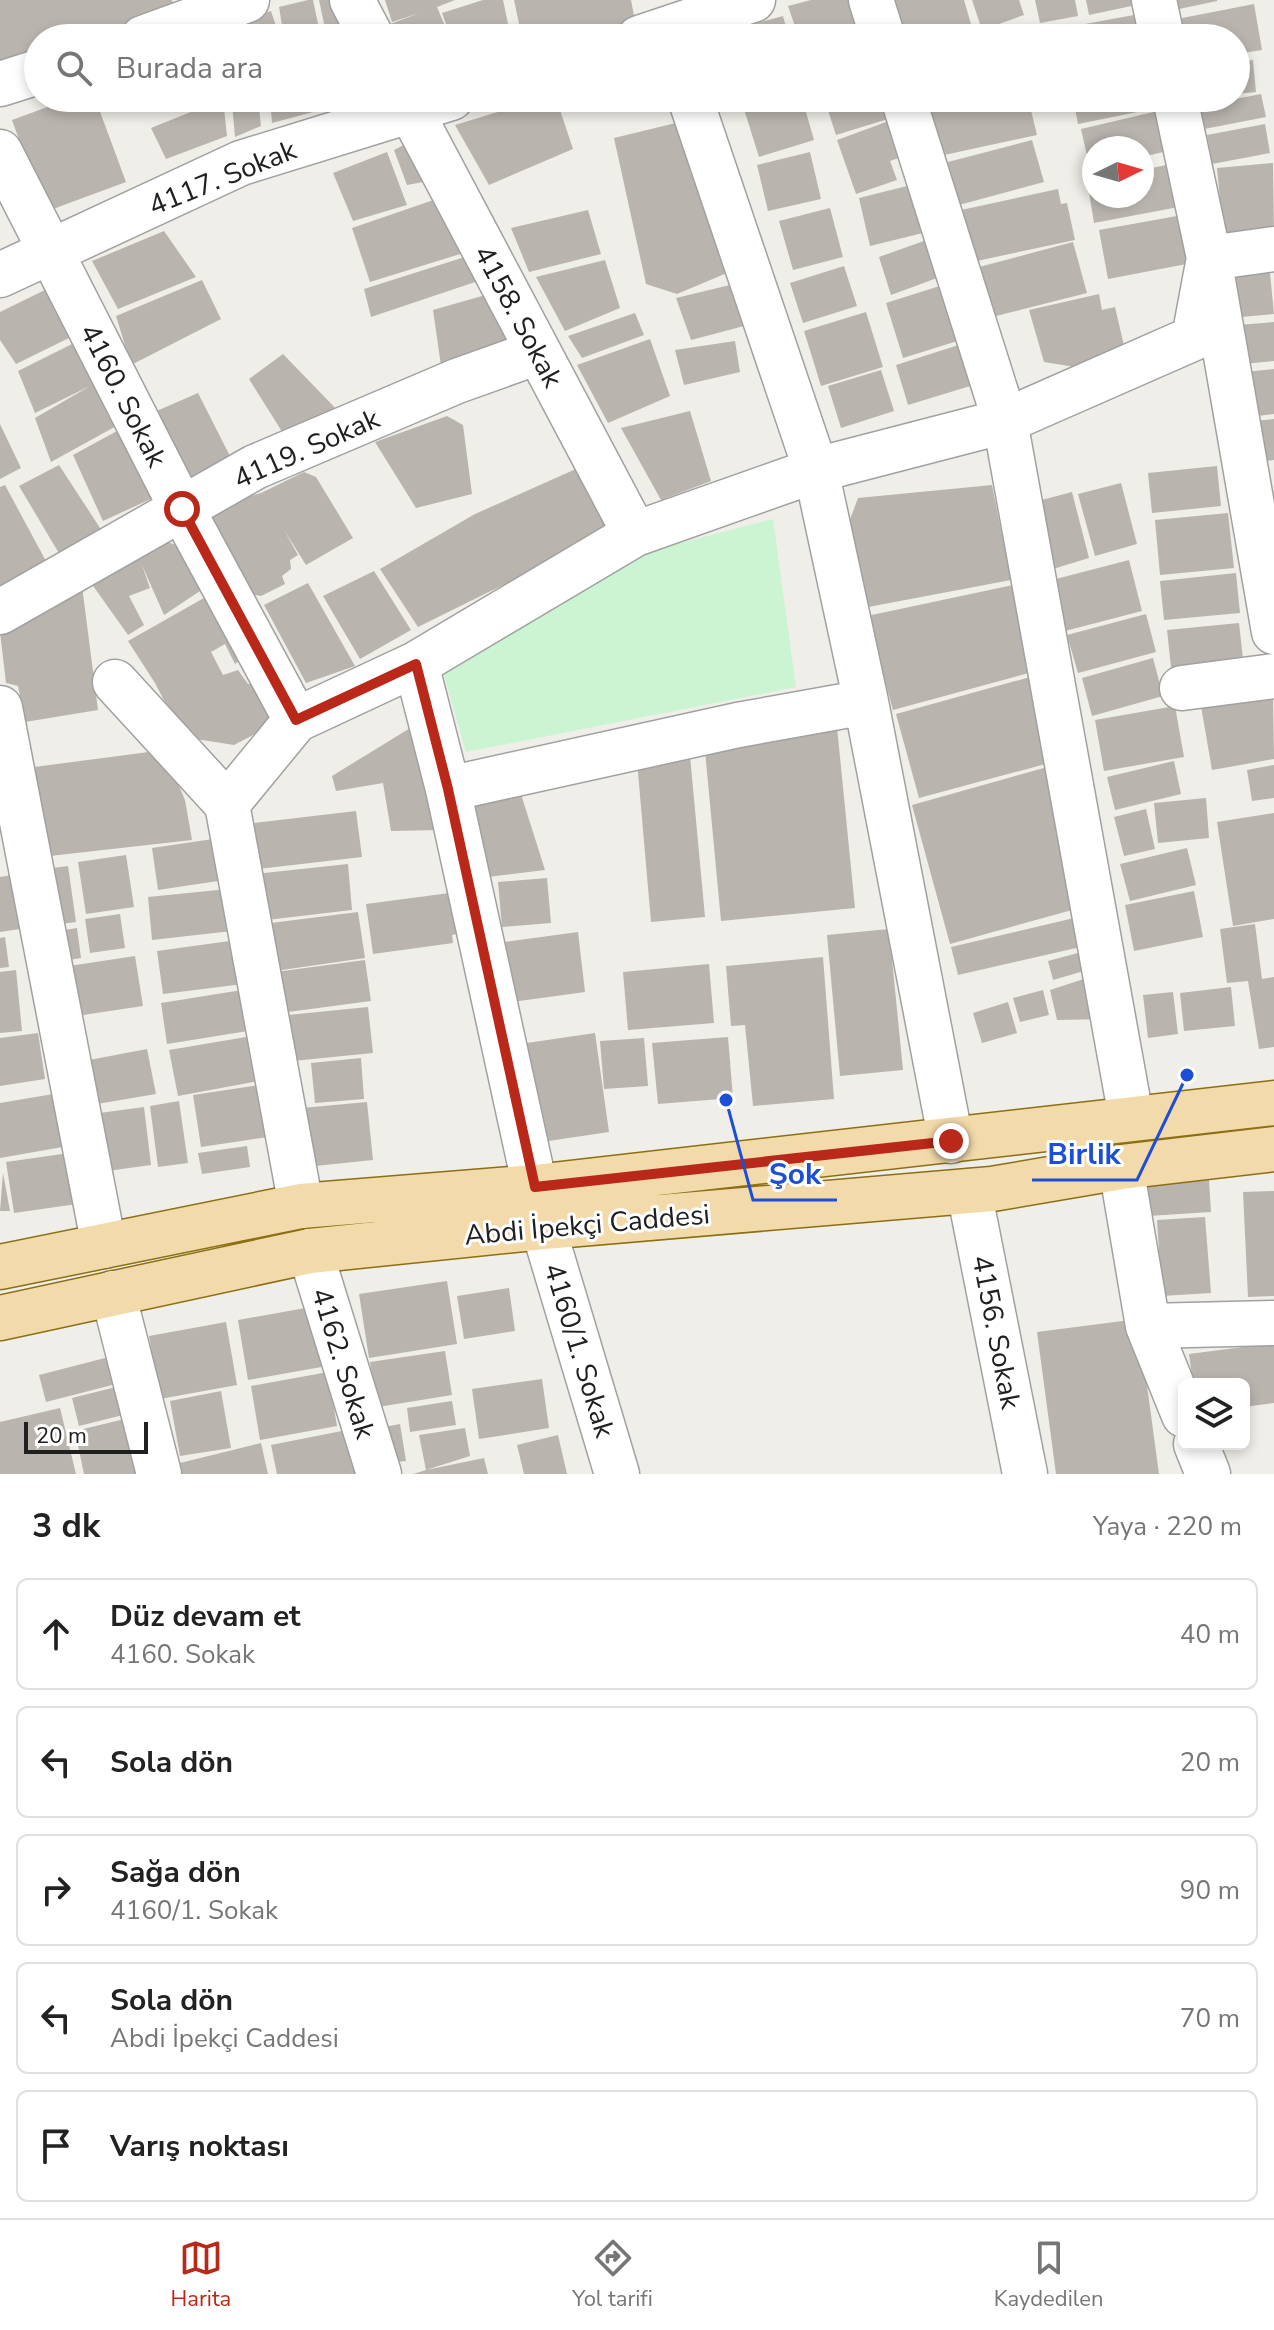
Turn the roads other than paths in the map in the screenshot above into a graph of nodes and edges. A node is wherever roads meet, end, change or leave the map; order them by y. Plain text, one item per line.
1 (247, 0) edge
2 (352, 0) edge
3 (753, 0) edge
4 (871, 0) edge
5 (1154, 0) edge
6 (181, 24) edge
7 (365, 24) edge
8 (665, 24) edge
9 (879, 24) edge
10 (1159, 24) edge
11 (24, 76) edge
12 (0, 84) edge
13 (384, 112) edge
14 (411, 112) edge
15 (695, 112) edge
16 (907, 112) edge
17 (1178, 112) edge
18 (0, 152) edge
19 (1274, 249) edge
20 (50, 251) junction
21 (1209, 258) junction
22 (0, 275) edge
23 (538, 352) junction
24 (1005, 421) junction
25 (816, 470) junction
26 (182, 509) junction
27 (635, 534) junction
28 (0, 612) edge
29 (1274, 632) edge
30 (416, 664) junction
31 (1274, 676) edge
32 (115, 682) dead end
33 (1182, 688) dead end
34 (866, 702) junction
35 (296, 720) junction
36 (2, 721) edge
37 (448, 789) junction
38 (227, 804) junction
39 (1274, 1103) edge
40 (1131, 1117) junction
41 (951, 1141) junction
42 (1274, 1149) edge
43 (1121, 1167) junction
44 (969, 1191) junction
45 (301, 1206) junction
46 (539, 1207) junction
47 (104, 1246) junction
48 (310, 1251) junction
49 (0, 1267) edge
50 (113, 1293) junction
51 (0, 1318) edge
52 (1274, 1323) edge
53 (1148, 1326) junction
54 (1178, 1400) edge
55 (1198, 1450) edge
56 (159, 1474) edge
57 (379, 1474) edge
58 (617, 1474) edge
59 (1025, 1474) edge
60 (1208, 1474) edge

1 - 6 street
2 - 7 street
3 - 8 street
4 - 9 street
5 - 10 street
11 - 12 street
13 - 20 street, 4117. Sokak
14 - 23 street, 4158. Sokak
15 - 25 street
16 - 24 street
17 - 21 street
18 - 20 street, 4160. Sokak
19 - 21 street
20 - 22 street, 4117. Sokak
20 - 26 street, 4160. Sokak
21 - 24 street
21 - 29 street
23 - 26 street, 4119. Sokak
23 - 27 street, 4158. Sokak
24 - 25 street
24 - 40 street
25 - 27 street
25 - 34 street
26 - 28 street, 4119. Sokak
26 - 35 street, 4160. Sokak
27 - 30 street
30 - 35 street
30 - 37 street, 4160/1. Sokak
31 - 33 street
32 - 38 street
34 - 37 street
34 - 41 street
35 - 38 street
36 - 47 street
37 - 46 street, 4160/1. Sokak
38 - 45 street
39 - 40 main road, Abdi İpekçi Caddesi
40 - 41 main road, Abdi İpekçi Caddesi
41 - 46 main road, Abdi İpekçi Caddesi
42 - 43 main road, Abdi İpekçi Caddesi
43 - 44 main road, Abdi İpekçi Caddesi
43 - 53 street
44 - 46 main road, Abdi İpekçi Caddesi
44 - 59 street, 4156. Sokak
45 - 46 main road, Abdi İpekçi Caddesi
45 - 47 main road, Abdi İpekçi Caddesi
46 - 48 main road, Abdi İpekçi Caddesi
46 - 58 street, 4160/1. Sokak
47 - 49 main road, Abdi İpekçi Caddesi
48 - 50 main road, Abdi İpekçi Caddesi
48 - 57 street, 4162. Sokak
50 - 51 main road, Abdi İpekçi Caddesi
50 - 56 street
52 - 53 street
53 - 54 street
55 - 60 street

